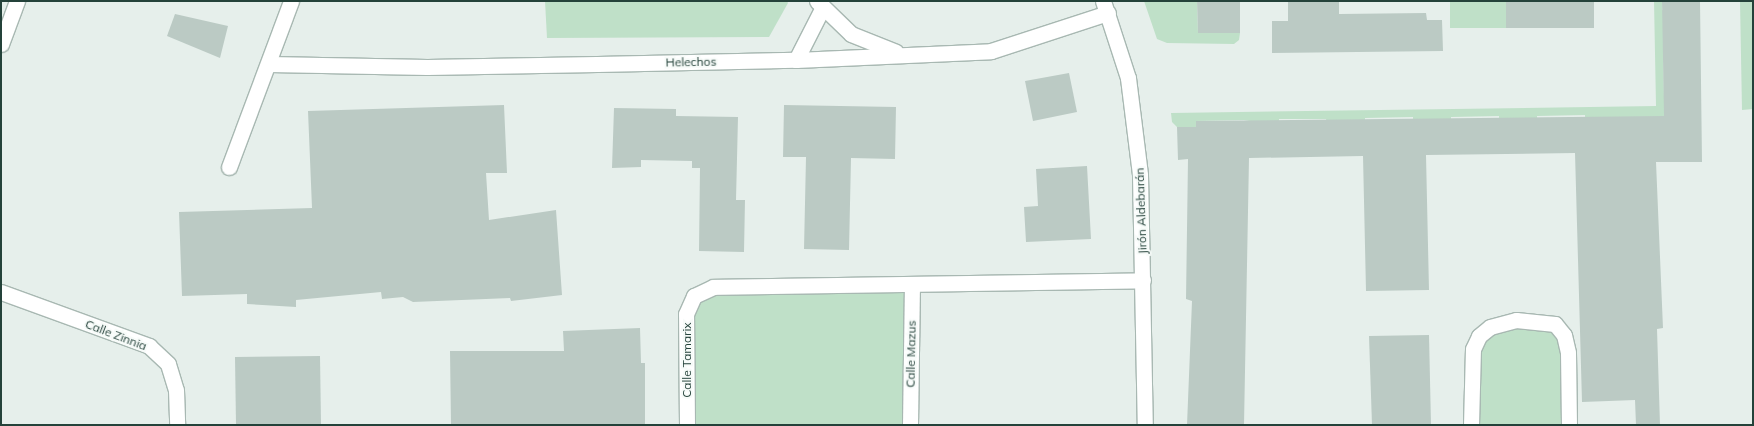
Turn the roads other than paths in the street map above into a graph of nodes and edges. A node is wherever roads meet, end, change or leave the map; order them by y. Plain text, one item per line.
1 (17, 1) edge
2 (291, 1) edge
3 (820, 5) edge
4 (1105, 7) edge
5 (1, 44) edge
6 (899, 54) junction
7 (796, 60) junction
8 (269, 64) junction
9 (229, 166) dead end
10 (1143, 280) junction
11 (912, 284) junction
12 (1, 292) edge
13 (177, 425) edge
14 (687, 425) edge
15 (910, 425) edge
16 (1145, 425) edge
17 (1471, 425) edge
18 (1569, 425) edge

1 - 5 street
2 - 8 street
3 - 6 street
3 - 7 street
4 - 6 street, Helechos
4 - 10 street, Jirón Aldebarán
6 - 7 street, Helechos
7 - 8 street, Helechos
8 - 9 street
10 - 11 street
10 - 16 street, Jirón Aldebarán
11 - 14 street, Calle Tamarix
11 - 15 street, Calle Mazus
12 - 13 street, Calle Zinnia
17 - 18 street

